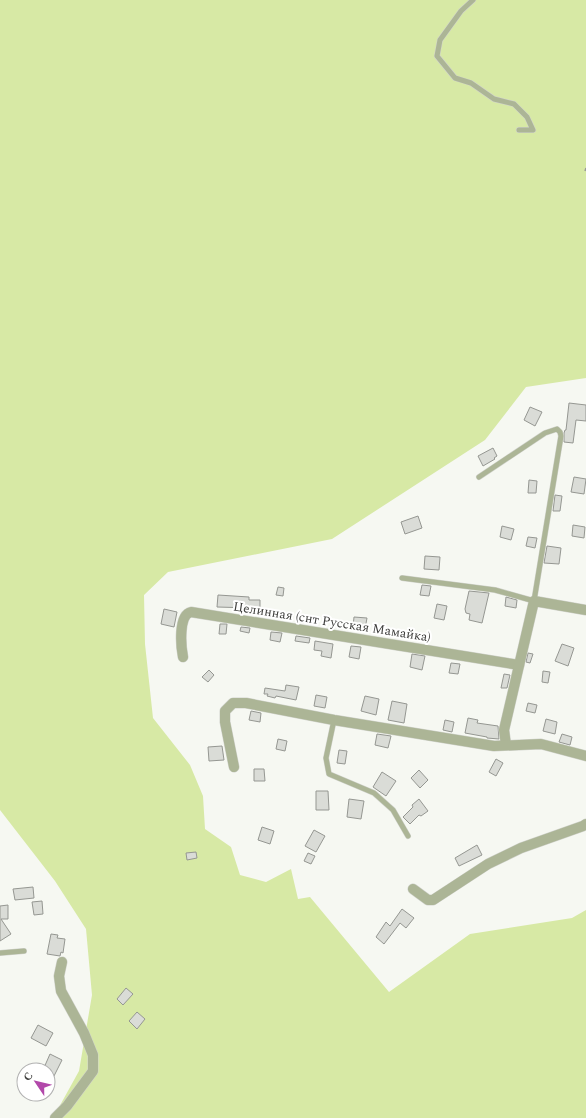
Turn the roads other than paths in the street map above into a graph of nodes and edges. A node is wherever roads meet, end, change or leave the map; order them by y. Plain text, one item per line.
1 (473, 0) edge
2 (519, 130) dead end
3 (479, 477) dead end
4 (402, 578) dead end
5 (534, 601) junction
6 (586, 610) edge
7 (183, 657) dead end
8 (519, 665) junction
9 (334, 720) junction
10 (506, 746) junction
11 (586, 756) edge
12 (234, 767) dead end
13 (586, 824) edge
14 (408, 836) dead end
15 (413, 889) dead end
16 (24, 951) dead end
17 (0, 953) edge
18 (62, 962) dead end
19 (55, 1118) edge

1 - 2 lane
3 - 5 lane
4 - 5 lane
5 - 6 street
5 - 8 street
7 - 8 street, Целинная (снт Русская Мамайка)
8 - 10 street
9 - 10 street
9 - 12 street
9 - 14 lane
10 - 11 street
13 - 15 street
16 - 17 lane
18 - 19 street

